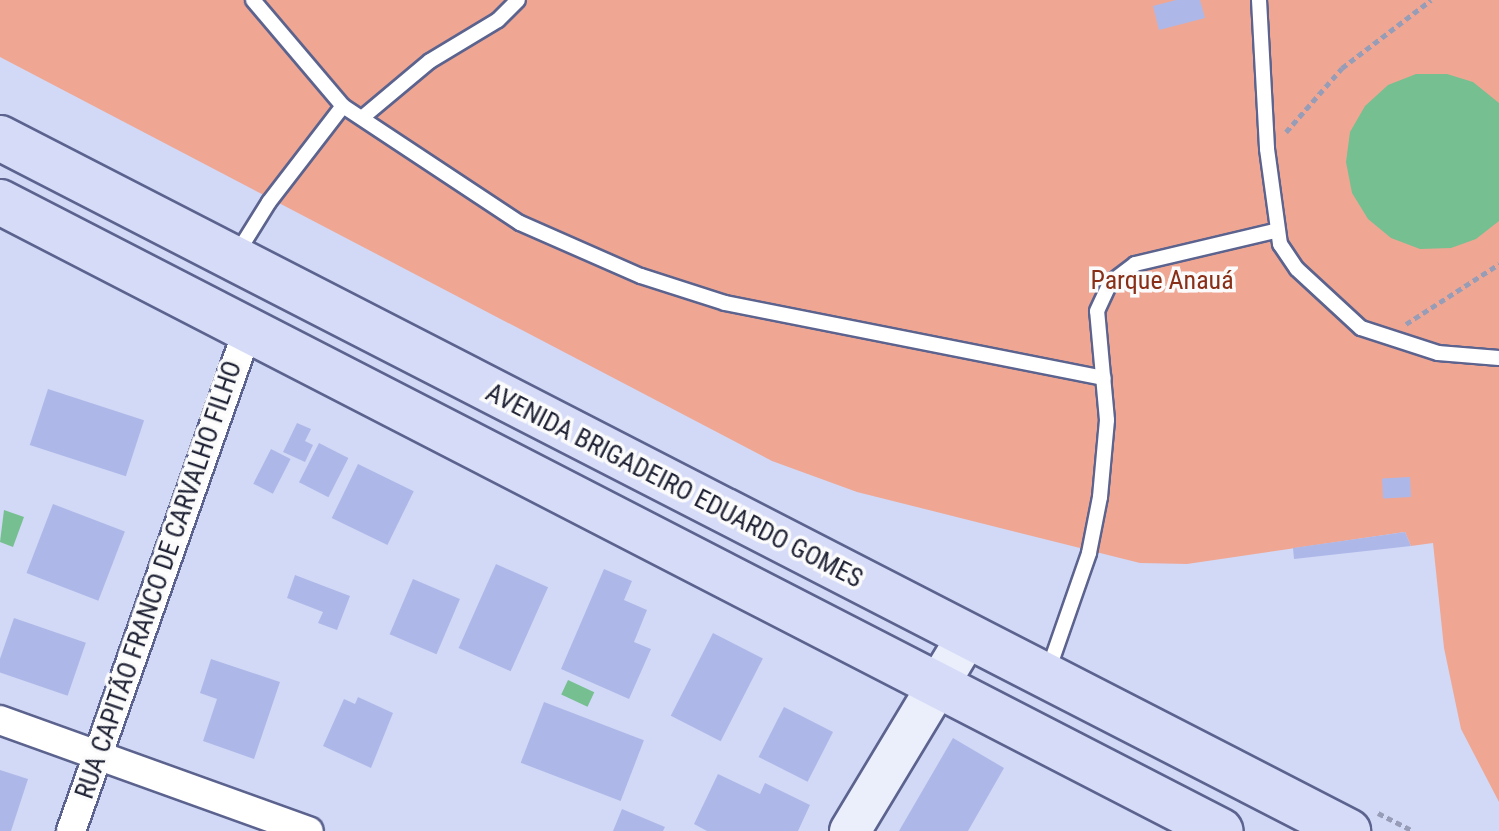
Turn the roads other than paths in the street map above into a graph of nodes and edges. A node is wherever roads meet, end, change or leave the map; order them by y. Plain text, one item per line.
1 (253, 0) edge
2 (518, 0) edge
3 (1259, 0) edge
4 (343, 106) junction
5 (363, 117) junction
6 (0, 138) edge
7 (0, 202) edge
8 (1275, 231) junction
9 (234, 259) junction
10 (248, 329) junction
11 (1499, 358) edge
12 (1104, 378) junction
13 (967, 637) junction
14 (1046, 676) junction
15 (939, 685) junction
16 (0, 720) edge
17 (98, 755) junction
18 (71, 831) edge
19 (309, 831) edge
20 (850, 831) edge
21 (1221, 831) edge
22 (1348, 831) edge

1 - 4 lane
2 - 5 lane
3 - 8 lane
4 - 5 lane
4 - 9 lane
5 - 12 lane
6 - 9 main road, AVENIDA BRIGADEIRO EDUARDO GOMES
7 - 10 main road, AVENIDA BRIGADEIRO EDUARDO GOMES
8 - 11 lane
8 - 12 lane
9 - 13 main road, AVENIDA BRIGADEIRO EDUARDO GOMES
10 - 15 main road, AVENIDA BRIGADEIRO EDUARDO GOMES
10 - 17 street, RUA CAPITÃO FRANCO DE CARVALHO FILHO
12 - 14 lane
13 - 14 main road, AVENIDA BRIGADEIRO EDUARDO GOMES
13 - 15 street
14 - 22 main road, AVENIDA BRIGADEIRO EDUARDO GOMES
15 - 20 street
15 - 21 main road, AVENIDA BRIGADEIRO EDUARDO GOMES
16 - 17 street
17 - 18 street, RUA CAPITÃO FRANCO DE CARVALHO FILHO
17 - 19 street

